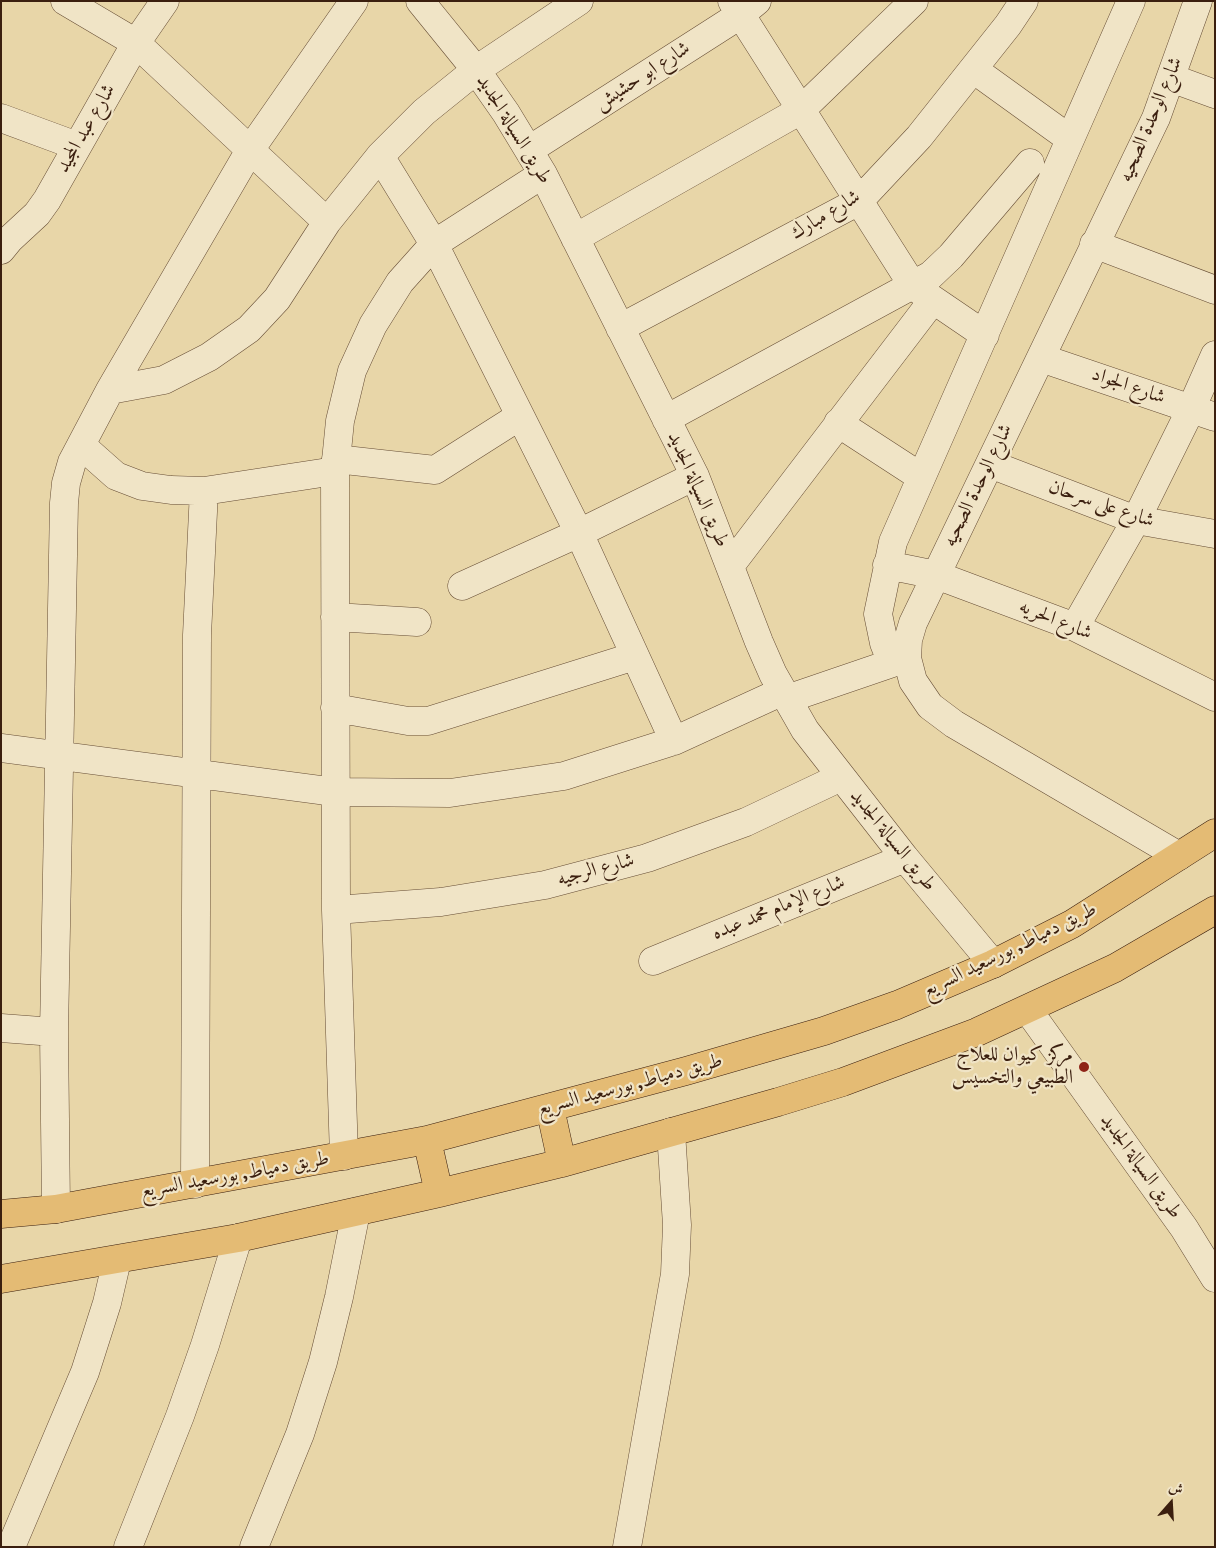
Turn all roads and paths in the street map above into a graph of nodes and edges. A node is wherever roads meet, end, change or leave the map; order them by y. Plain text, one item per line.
1 (65, 1) edge
2 (165, 1) edge
3 (354, 1) edge
4 (420, 1) edge
5 (579, 1) edge
6 (914, 1) edge
7 (1024, 1) edge
8 (1130, 1) edge
9 (1198, 1) edge
10 (743, 6) edge
11 (136, 43) junction
12 (972, 69) junction
13 (476, 70) junction
14 (1171, 78) junction
15 (1215, 94) edge
16 (801, 110) junction
17 (1, 118) edge
18 (1070, 140) junction
19 (77, 146) junction
20 (250, 150) junction
21 (529, 150) junction
22 (380, 156) junction
23 (1030, 163) dead end
24 (543, 174) junction
25 (859, 200) junction
26 (327, 222) junction
27 (575, 238) junction
28 (4, 242) edge
29 (434, 244) junction
30 (1094, 244) junction
31 (1215, 290) edge
32 (923, 293) junction
33 (620, 328) junction
34 (986, 334) junction
35 (1215, 355) edge
36 (1041, 358) junction
37 (110, 390) junction
38 (1203, 413) edge
39 (520, 416) junction
40 (666, 418) junction
41 (838, 423) junction
42 (81, 445) junction
43 (990, 464) junction
44 (336, 465) junction
45 (695, 476) junction
46 (921, 478) junction
47 (204, 491) junction
48 (1136, 520) junction
49 (579, 533) junction
50 (1215, 534) edge
51 (887, 565) junction
52 (730, 566) junction
53 (936, 575) junction
54 (462, 586) dead end
55 (335, 617) junction
56 (417, 622) dead end
57 (1075, 627) junction
58 (635, 656) junction
59 (900, 660) junction
60 (785, 695) junction
61 (1215, 697) edge
62 (335, 708) junction
63 (674, 741) junction
64 (1, 748) edge
65 (59, 756) junction
66 (196, 774) junction
67 (841, 778) junction
68 (335, 792) junction
69 (1215, 833) edge
70 (1179, 856) junction
71 (905, 858) junction
72 (336, 910) junction
73 (1215, 910) edge
74 (653, 961) dead end
75 (993, 964) junction
76 (1028, 1010) junction
77 (1, 1028) edge
78 (54, 1032) junction
79 (550, 1108) junction
80 (671, 1132) junction
81 (427, 1140) junction
82 (344, 1156) junction
83 (562, 1163) junction
84 (195, 1184) junction
85 (439, 1194) junction
86 (56, 1209) junction
87 (356, 1212) junction
88 (1, 1214) edge
89 (238, 1238) junction
90 (117, 1260) junction
91 (1215, 1278) edge
92 (1, 1279) edge
93 (12, 1547) edge
94 (128, 1547) edge
95 (254, 1547) edge
96 (627, 1547) edge

1 - 11 street
2 - 11 street, شارع عبد المجيد
3 - 20 street
4 - 13 street, طريق السيالة الجديد
5 - 13 street
6 - 16 street
7 - 12 street, شارع مبارك
8 - 18 street
9 - 14 street, شارع الوحدة الصحيه
10 - 16 street
10 - 21 street, شارع ابو حشيش
11 - 19 street, شارع عبد المجيد
11 - 20 street
12 - 18 street
12 - 25 street, شارع مبارك
13 - 21 street, طريق السيالة الجديد
13 - 22 street
14 - 15 street
14 - 30 street, شارع الوحدة الصحيه
16 - 25 street
16 - 27 street
17 - 19 street
18 - 34 street
19 - 28 street, شارع عبد المجيد
20 - 26 street
20 - 37 street
21 - 24 street, طريق السيالة الجديد
22 - 26 street
22 - 29 street
23 - 32 street
24 - 27 street, طريق السيالة الجديد
24 - 29 street
25 - 32 street
25 - 33 street, شارع مبارك
26 - 37 street
27 - 33 street, طريق السيالة الجديد
29 - 39 street
29 - 44 street
30 - 31 street
30 - 36 street, شارع الوحدة الصحيه
32 - 34 street
32 - 40 street
32 - 41 street
33 - 40 street, طريق السيالة الجديد
34 - 46 street
35 - 38 street
36 - 38 street, شارع الجواد
36 - 43 street, شارع الوحدة الصحيه
37 - 42 street
38 - 48 street
39 - 44 street
39 - 49 street
40 - 45 street, طريق السيالة الجديد
41 - 46 street
41 - 52 street
42 - 47 street
42 - 65 street
43 - 48 street, شارع على سرحان
43 - 53 street, شارع الوحدة الصحيه
44 - 47 street
44 - 55 street
45 - 49 street
45 - 52 street, طريق السيالة الجديد
46 - 51 street
47 - 66 street
48 - 50 street, شارع على سرحان
48 - 57 street
49 - 54 street
49 - 58 street
51 - 53 street, شارع الحريه
51 - 59 street
52 - 60 street, طريق السيالة الجديد
53 - 57 street, شارع الحريه
53 - 59 street, شارع الوحدة الصحيه
55 - 56 street
55 - 62 street
57 - 61 street, شارع الحريه
58 - 62 street
58 - 63 street
59 - 60 street
59 - 70 street, شارع الوحدة الصحيه
60 - 63 street
60 - 67 street, طريق السيالة الجديد
62 - 68 street
63 - 68 street
64 - 65 street
65 - 66 street
65 - 78 street
66 - 68 street
66 - 84 street
67 - 71 street, طريق السيالة الجديد
67 - 72 street, شارع الرجيه
68 - 72 street
69 - 70 highway, طريق دمياط, بورسعيد السريع
70 - 75 highway, طريق دمياط, بورسعيد السريع
71 - 74 street, شارع الإمام محمد عبده
71 - 75 street, طريق السيالة الجديد
72 - 82 street
73 - 76 highway
75 - 79 highway, طريق دمياط, بورسعيد السريع
76 - 80 highway
76 - 91 street, طريق السيالة الجديد
77 - 78 street
78 - 86 street
79 - 81 highway, طريق دمياط, بورسعيد السريع
79 - 83 highway
80 - 83 highway
80 - 96 street
81 - 82 highway, طريق دمياط, بورسعيد السريع
81 - 85 highway
82 - 84 highway, طريق دمياط, بورسعيد السريع
83 - 85 highway
84 - 86 highway, طريق دمياط, بورسعيد السريع
85 - 87 highway
86 - 88 highway, طريق دمياط, بورسعيد السريع
87 - 89 highway
87 - 95 street
89 - 90 highway
89 - 94 street
90 - 92 highway
90 - 93 street

